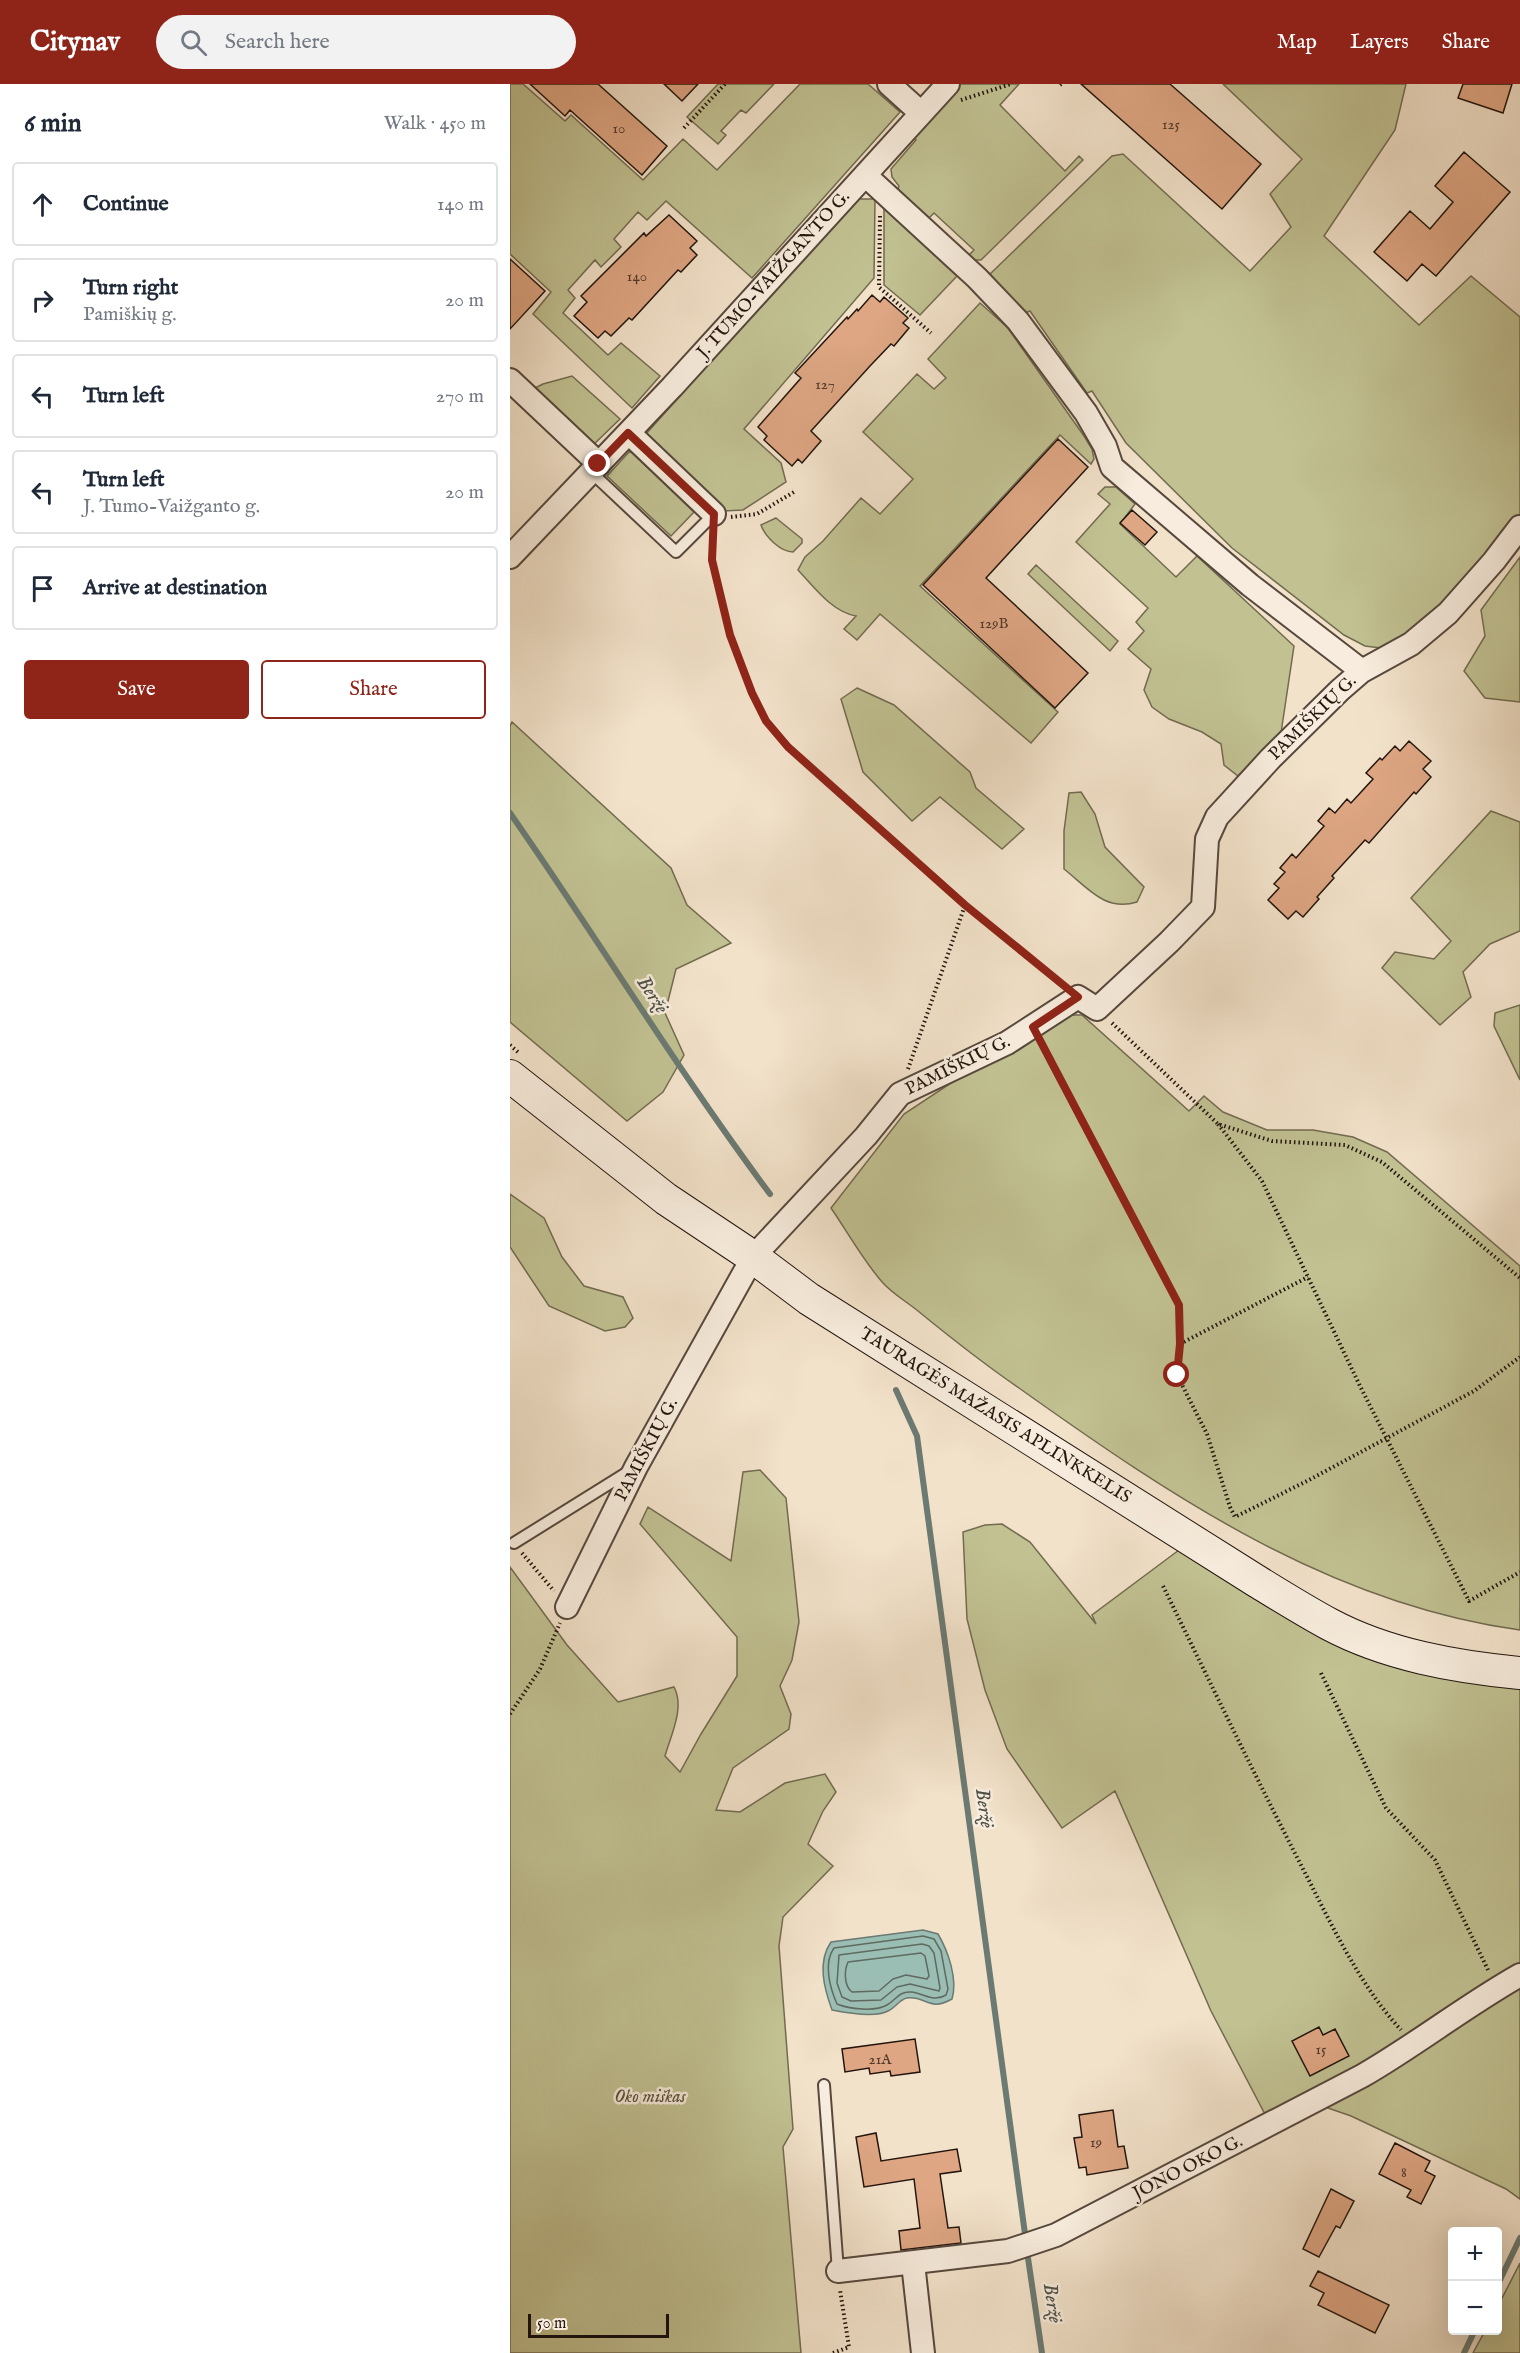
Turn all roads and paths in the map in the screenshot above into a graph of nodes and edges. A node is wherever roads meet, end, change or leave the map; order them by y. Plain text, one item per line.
1 (725, 84) edge
2 (889, 84) edge
3 (1011, 84) edge
4 (945, 87) edge
5 (921, 113) junction
6 (684, 128) dead end
7 (865, 175) junction
8 (886, 194) junction
9 (931, 333) dead end
10 (510, 380) edge
11 (628, 433) junction
12 (595, 468) junction
13 (794, 492) dead end
14 (714, 514) junction
15 (1520, 527) edge
16 (510, 557) edge
17 (1362, 671) junction
18 (965, 905) junction
19 (1088, 1003) junction
20 (1033, 1027) junction
21 (510, 1045) edge
22 (519, 1068) edge
23 (900, 1094) junction
24 (1218, 1124) junction
25 (753, 1257) junction
26 (1308, 1277) junction
27 (1520, 1278) edge
28 (1180, 1344) junction
29 (1520, 1357) edge
30 (1386, 1439) junction
31 (636, 1467) junction
32 (514, 1543) joint
33 (1520, 1572) edge
34 (1163, 1586) dead end
35 (567, 1607) junction
36 (1321, 1673) dead end
37 (1520, 1674) edge
38 (510, 1714) edge
39 (1520, 1975) edge
40 (1497, 1988) junction
41 (1414, 2044) junction
42 (824, 2085) dead end
43 (913, 2263) junction
44 (838, 2271) junction
45 (834, 2353) edge
46 (923, 2353) edge

1 - 6 path
2 - 5 street
3 - 4 path
4 - 5 street, J. TUMO-VAIŽGANTO G.
5 - 7 street, J. TUMO-VAIŽGANTO G.
7 - 8 street
7 - 11 street, J. TUMO-VAIŽGANTO G.
8 - 9 path
8 - 17 street
10 - 12 street
11 - 12 street, J. TUMO-VAIŽGANTO G.
11 - 14 street
12 - 14 lane
12 - 16 street, J. TUMO-VAIŽGANTO G.
13 - 14 path
14 - 18 path
15 - 17 street, PAMIŠKIŲ G.
17 - 19 street, PAMIŠKIŲ G.
18 - 19 path
18 - 23 path
19 - 20 street, PAMIŠKIŲ G.
19 - 24 path
20 - 23 street, PAMIŠKIŲ G.
20 - 28 path
21 - 22 path
22 - 25 main road, TAURAGĖS MAŽASIS APLINKKELIS
23 - 25 street, PAMIŠKIŲ G.
24 - 26 path
24 - 27 path
25 - 31 street, PAMIŠKIŲ G.
25 - 37 main road, TAURAGĖS MAŽASIS APLINKKELIS
26 - 28 path
26 - 30 path
28 - 30 path
29 - 30 path
30 - 33 path
31 - 32 lane
31 - 35 street, PAMIŠKIŲ G.
32 - 35 path
34 - 41 path
35 - 38 path
36 - 40 path
39 - 40 street, JONO OKO G.
40 - 41 street, JONO OKO G.
41 - 43 street, JONO OKO G.
42 - 44 lane
43 - 44 street, JONO OKO G.
43 - 46 street
44 - 45 path

